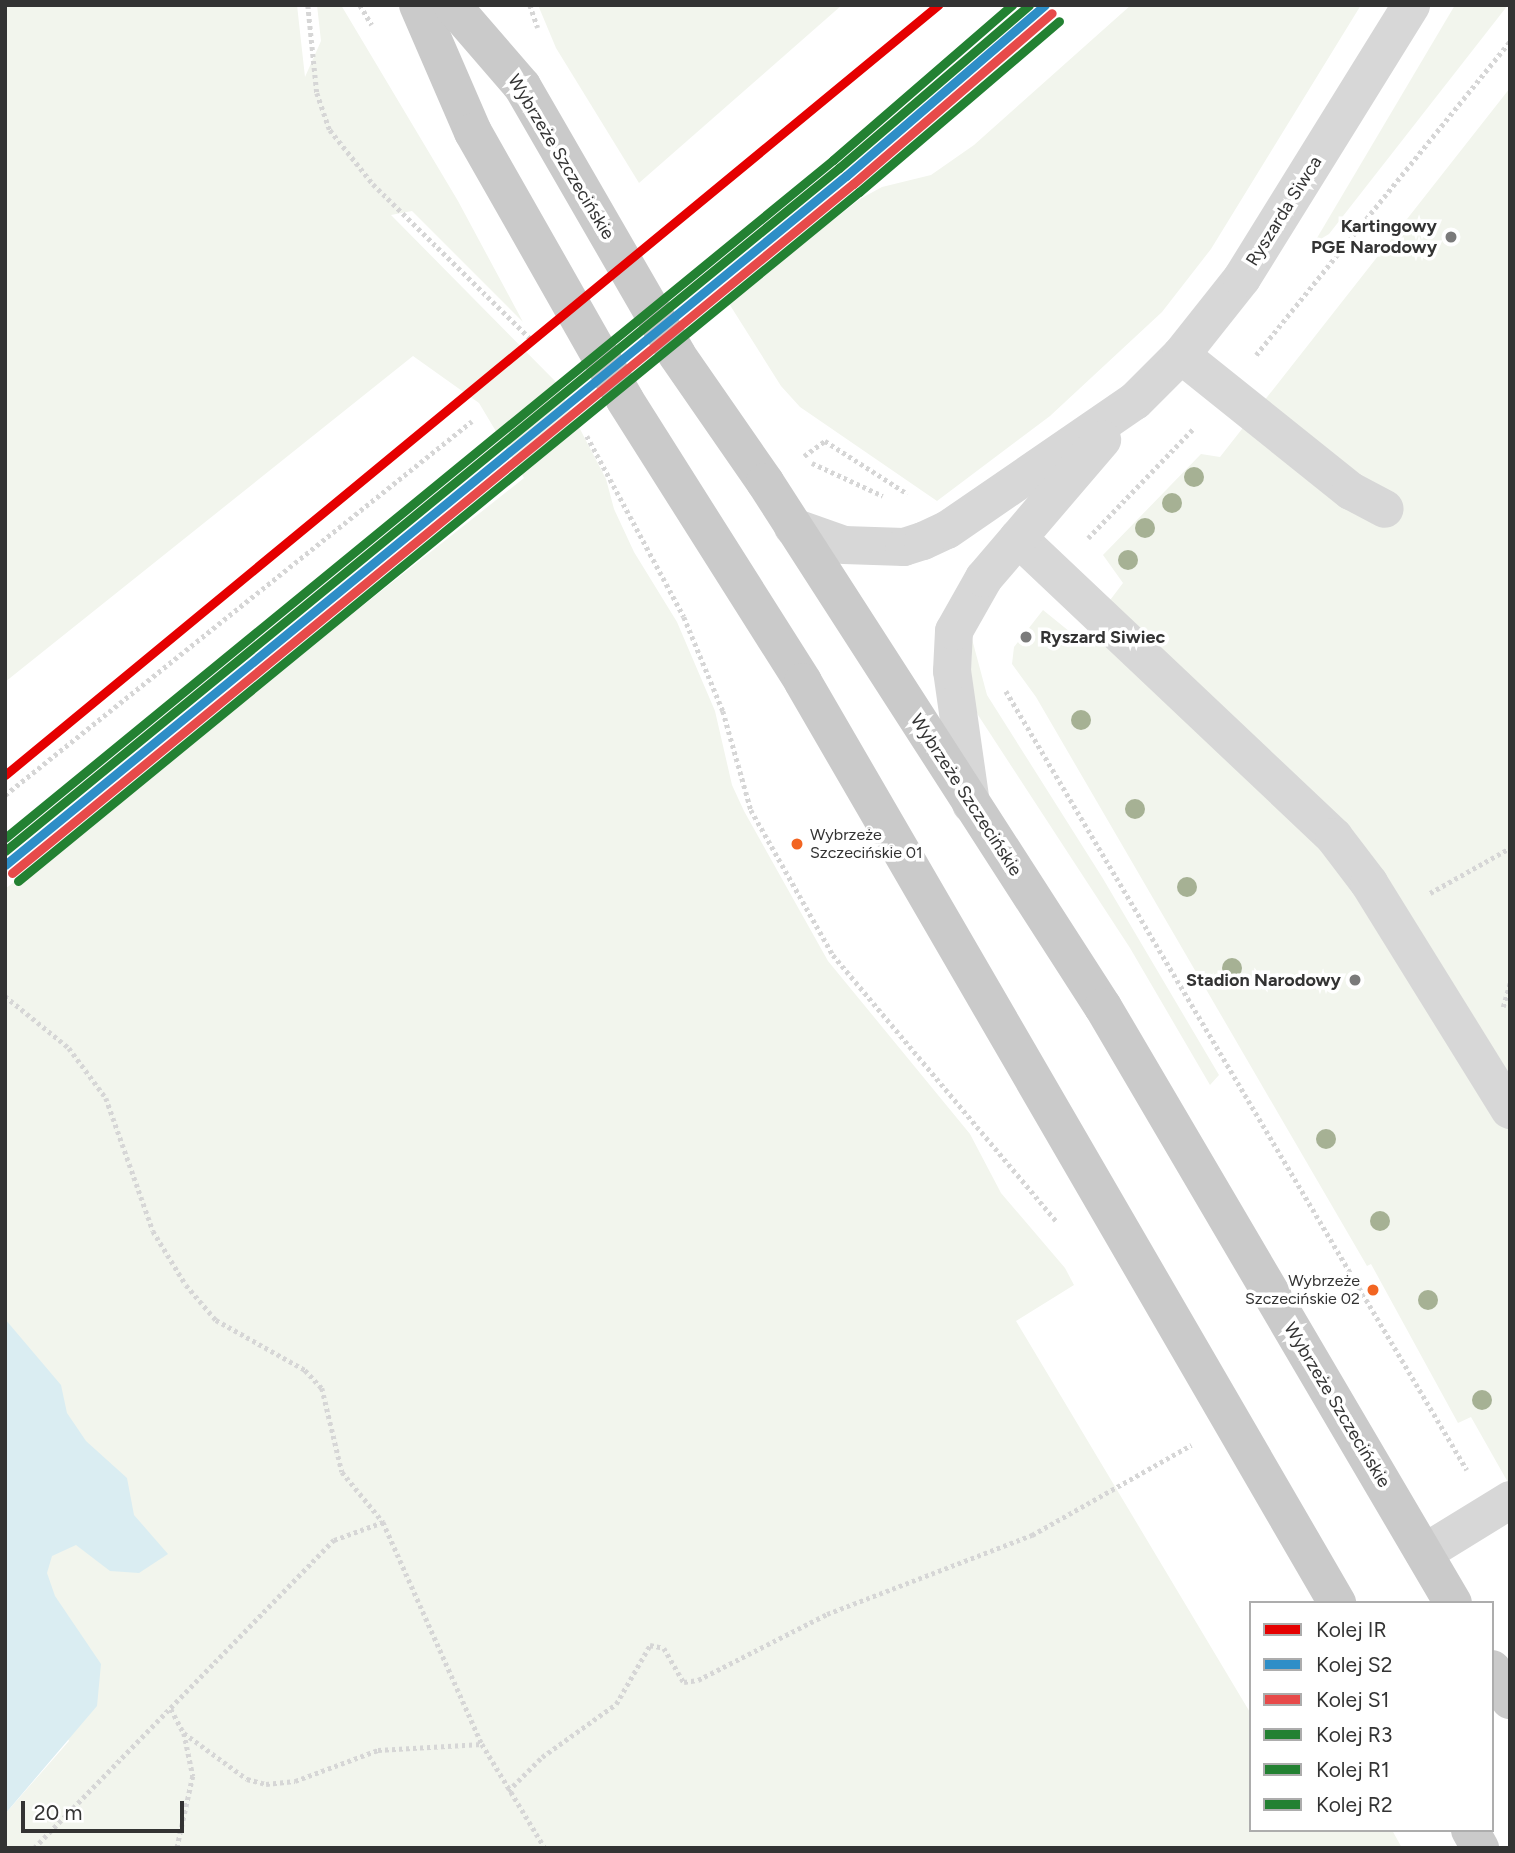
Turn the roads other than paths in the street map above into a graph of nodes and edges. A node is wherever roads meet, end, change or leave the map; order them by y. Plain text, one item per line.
1 (418, 5) edge
2 (452, 5) edge
3 (1411, 5) edge
4 (1181, 355) junction
5 (1135, 401) junction
6 (1385, 509) dead end
7 (793, 527) junction
8 (1018, 537) junction
9 (971, 804) junction
10 (1510, 1110) edge
11 (1500, 1505) edge
12 (1424, 1553) junction
13 (1336, 1601) edge
14 (1452, 1601) edge
15 (1494, 1673) edge
16 (1510, 1700) edge
17 (1471, 1832) edge
18 (1480, 1848) edge

1 - 13 main road
2 - 7 main road, Wybrzeże Szczecińskie
3 - 4 lane, Ryszarda Siwca
4 - 5 lane, Ryszarda Siwca
4 - 6 lane
5 - 7 lane, Ryszarda Siwca
5 - 8 lane, Ryszarda Siwca
7 - 9 main road, Wybrzeże Szczecińskie
8 - 9 lane, Ryszarda Siwca
8 - 10 lane
9 - 12 main road, Wybrzeże Szczecińskie
11 - 12 lane
12 - 14 main road, Wybrzeże Szczecińskie
15 - 16 main road
17 - 18 main road

